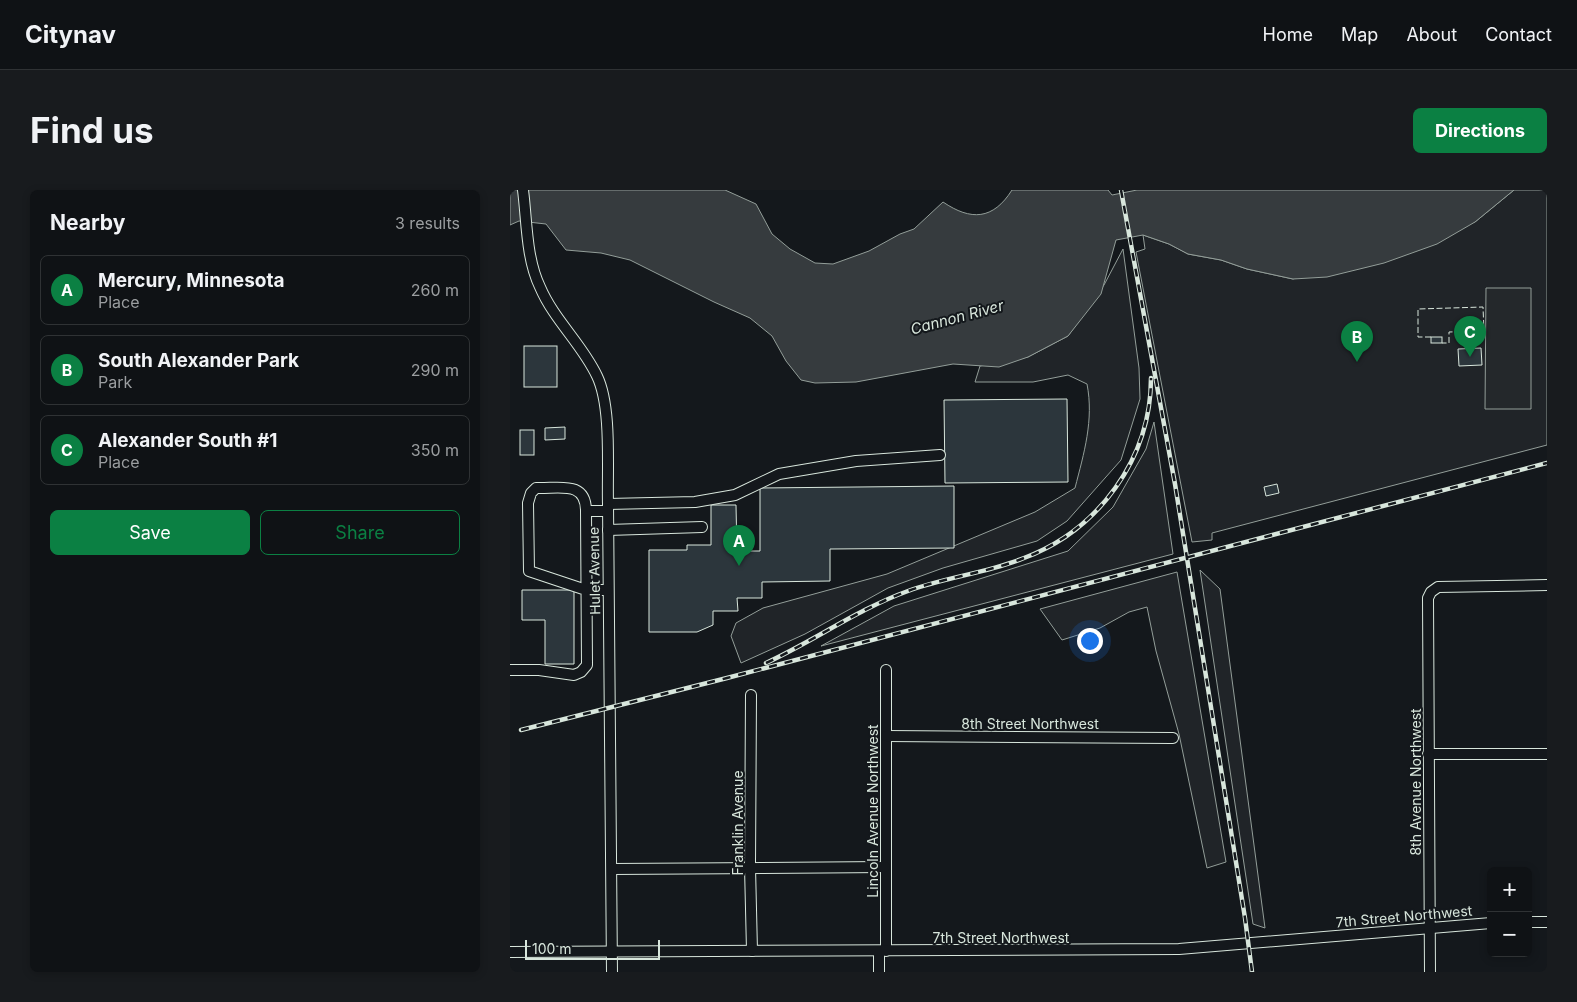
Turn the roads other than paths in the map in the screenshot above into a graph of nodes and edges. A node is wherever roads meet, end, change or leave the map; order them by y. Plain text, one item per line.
1 (523, 190) edge
2 (940, 455) dead end
3 (608, 508) junction
4 (586, 512) junction
5 (702, 527) dead end
6 (608, 530) junction
7 (1547, 585) edge
8 (586, 590) junction
9 (608, 590) junction
10 (510, 670) edge
11 (886, 670) dead end
12 (752, 695) dead end
13 (886, 736) junction
14 (1173, 738) dead end
15 (1428, 754) junction
16 (1547, 754) edge
17 (750, 867) junction
18 (885, 867) junction
19 (612, 869) junction
20 (1532, 922) edge
21 (1547, 922) edge
22 (1487, 923) edge
23 (1429, 926) junction
24 (752, 951) junction
25 (883, 951) junction
26 (510, 952) edge
27 (612, 952) junction
28 (612, 972) edge
29 (879, 972) edge
30 (1430, 972) edge

1 - 3 street, Hulet Avenue
2 - 3 street
3 - 4 street
3 - 6 street, Hulet Avenue
4 - 8 street
4 - 8 street
5 - 6 street
6 - 9 street, Hulet Avenue
7 - 15 street, 8th Avenue Northwest
8 - 9 street
8 - 10 street
9 - 19 street, Hulet Avenue
11 - 13 street, Lincoln Avenue Northwest
12 - 17 street, Franklin Avenue
13 - 14 street, 8th Street Northwest
13 - 18 street, Lincoln Avenue Northwest
15 - 16 street
15 - 23 street, 8th Avenue Northwest
17 - 18 street
17 - 19 street
17 - 24 street, Franklin Avenue
18 - 25 street, Lincoln Avenue Northwest
19 - 27 street, Hulet Avenue
20 - 21 street
22 - 23 street, 7th Street Northwest
23 - 25 street, 7th Street Northwest
23 - 30 street, 8th Avenue Northwest
24 - 25 street, 7th Street Northwest
24 - 27 street, 7th Street Northwest
25 - 29 street, Lincoln Avenue Northwest
26 - 27 street, 7th Street Northwest
27 - 28 street, Hulet Avenue

